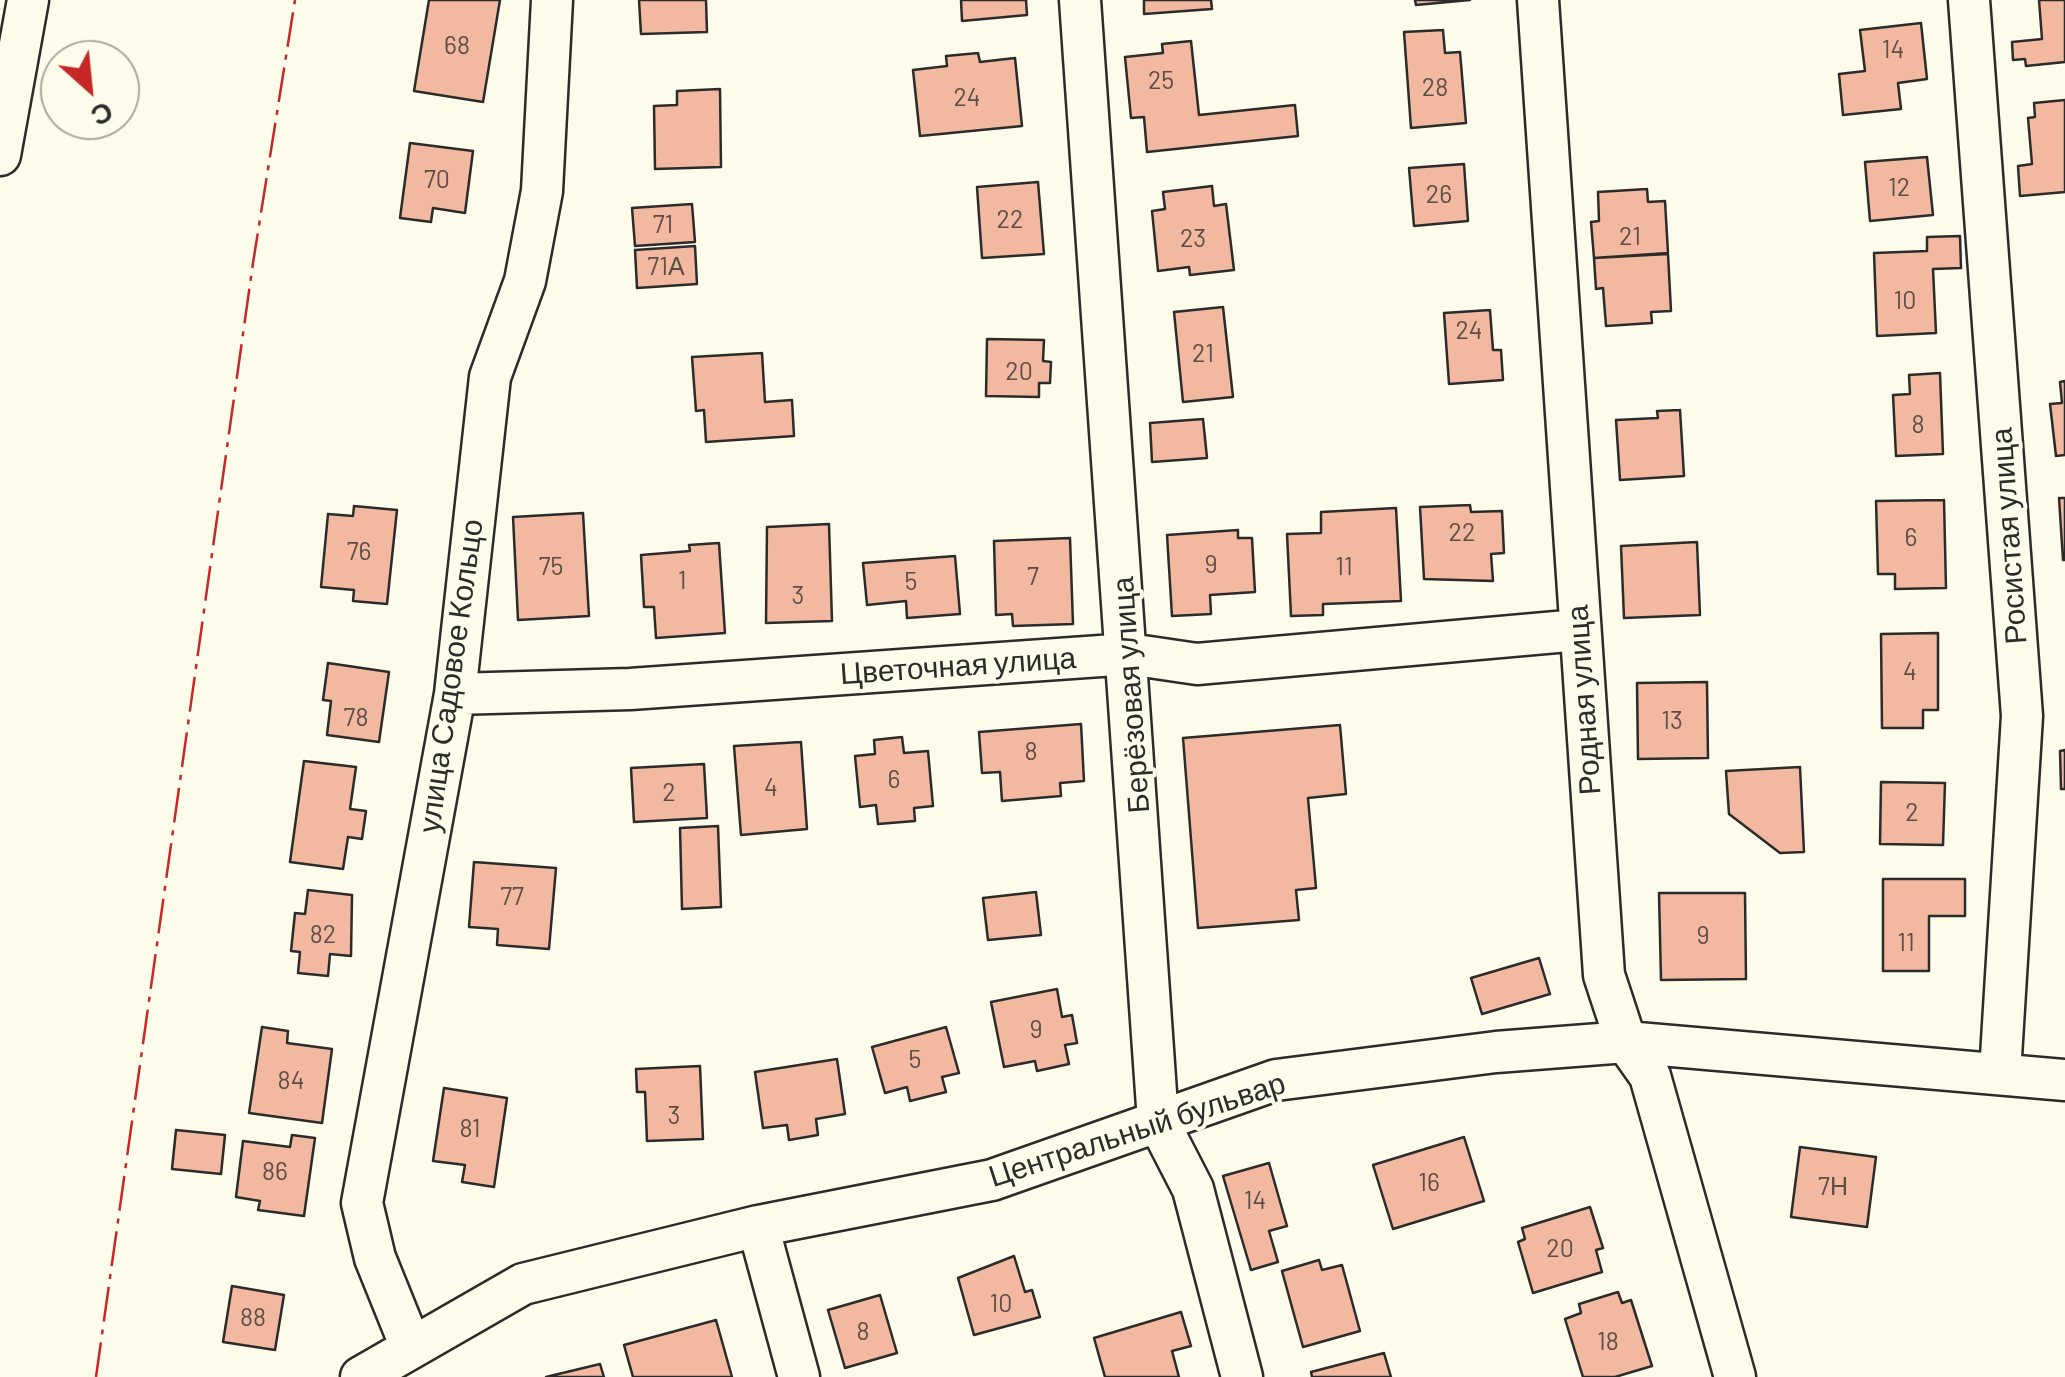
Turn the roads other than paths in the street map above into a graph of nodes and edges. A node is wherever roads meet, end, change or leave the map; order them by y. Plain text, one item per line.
1 (28, 0) edge
2 (552, 0) edge
3 (1080, 0) edge
4 (1538, 0) edge
5 (1969, 0) edge
6 (0, 154) edge
7 (1579, 630) junction
8 (1129, 654) junction
9 (455, 694) junction
10 (1626, 1042) junction
11 (2000, 1073) junction
12 (2065, 1080) edge
13 (1158, 1122) junction
14 (758, 1226) junction
15 (412, 1347) junction
16 (362, 1377) edge
17 (798, 1377) edge
18 (1242, 1377) edge
19 (1735, 1377) edge

1 - 6 street
2 - 9 street, улица Садовое Кольцо
3 - 8 street, Берёзовая улица
4 - 7 street, Родная улица
5 - 11 street, Росистая улица
7 - 8 street, Цветочная улица
7 - 10 street, Родная улица
8 - 9 street, Цветочная улица
8 - 13 street, Берёзовая улица
9 - 15 street, улица Садовое Кольцо
10 - 11 street, Центральный бульвар
10 - 13 street, Центральный бульвар
10 - 19 street, Родная улица
11 - 12 street, Центральный бульвар
13 - 14 street, Центральный бульвар
13 - 18 street, Берёзовая улица
14 - 15 street, Центральный бульвар
14 - 17 street
15 - 16 street, Центральный бульвар

